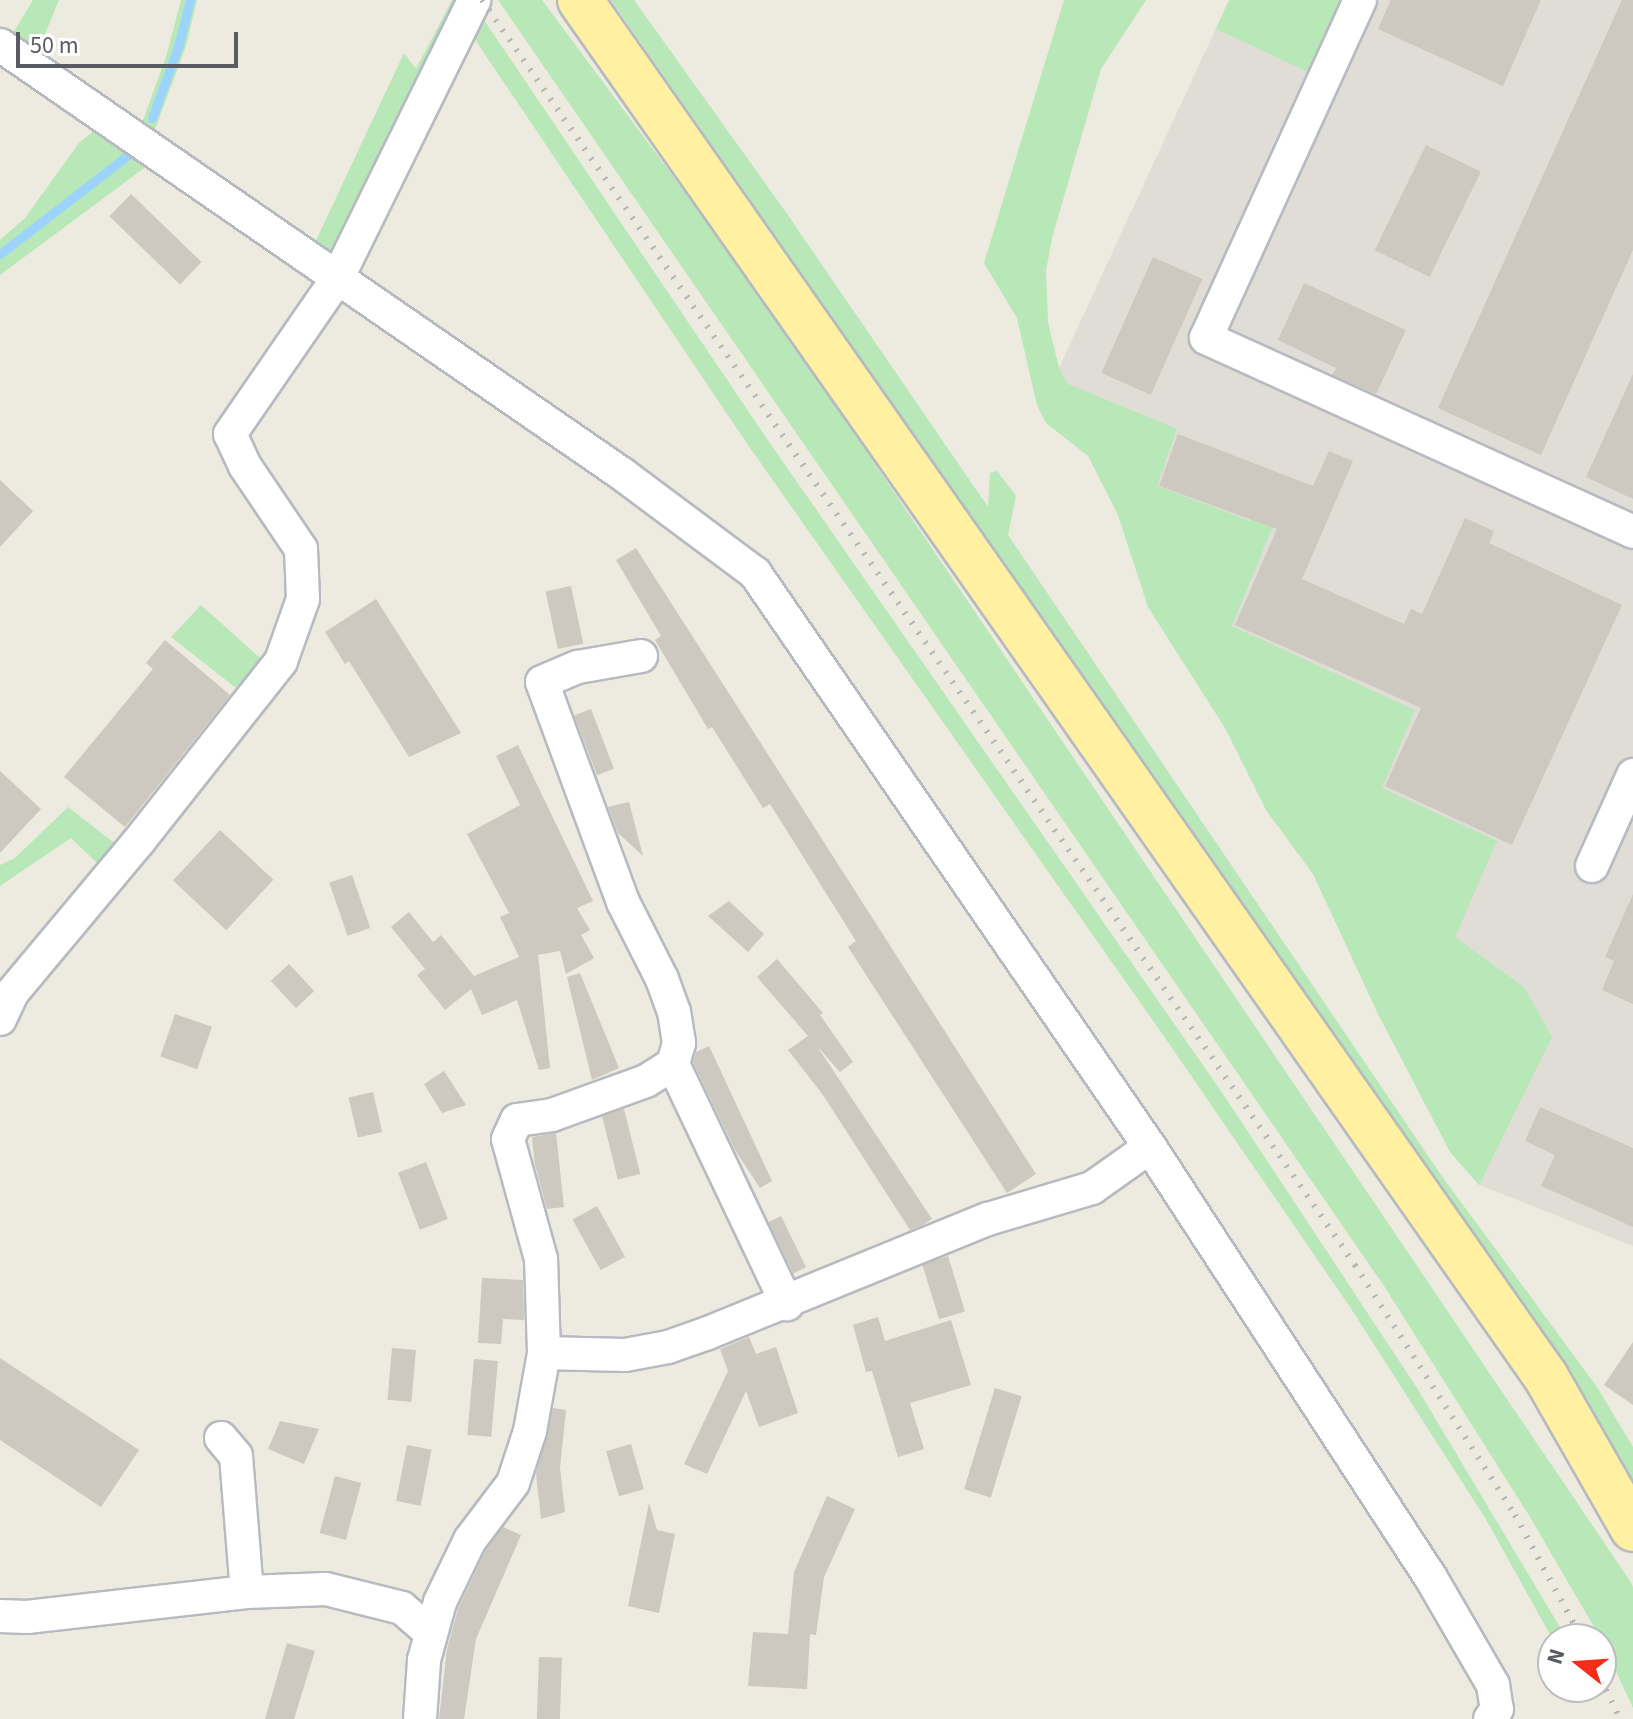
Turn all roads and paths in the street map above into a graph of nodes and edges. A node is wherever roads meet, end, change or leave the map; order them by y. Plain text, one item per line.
1 (474, 0) edge
2 (580, 0) edge
3 (1360, 0) edge
4 (0, 45) edge
5 (337, 279) junction
6 (1633, 532) edge
7 (641, 656) dead end
8 (1633, 775) edge
9 (1592, 866) dead end
10 (0, 1019) edge
11 (673, 1064) junction
12 (1150, 1147) junction
13 (787, 1304) junction
14 (544, 1353) junction
15 (221, 1438) dead end
16 (1633, 1529) edge
17 (247, 1592) junction
18 (0, 1616) edge
19 (431, 1633) junction
20 (420, 1719) edge
21 (1490, 1719) edge

1 - 5 street
2 - 16 main road
3 - 6 street
4 - 5 street
5 - 10 street
5 - 12 street
7 - 11 street
8 - 9 street
11 - 13 street
11 - 14 street
12 - 13 street
12 - 21 street
13 - 14 street
14 - 19 street
15 - 17 street
17 - 18 street
17 - 19 street
19 - 20 street

